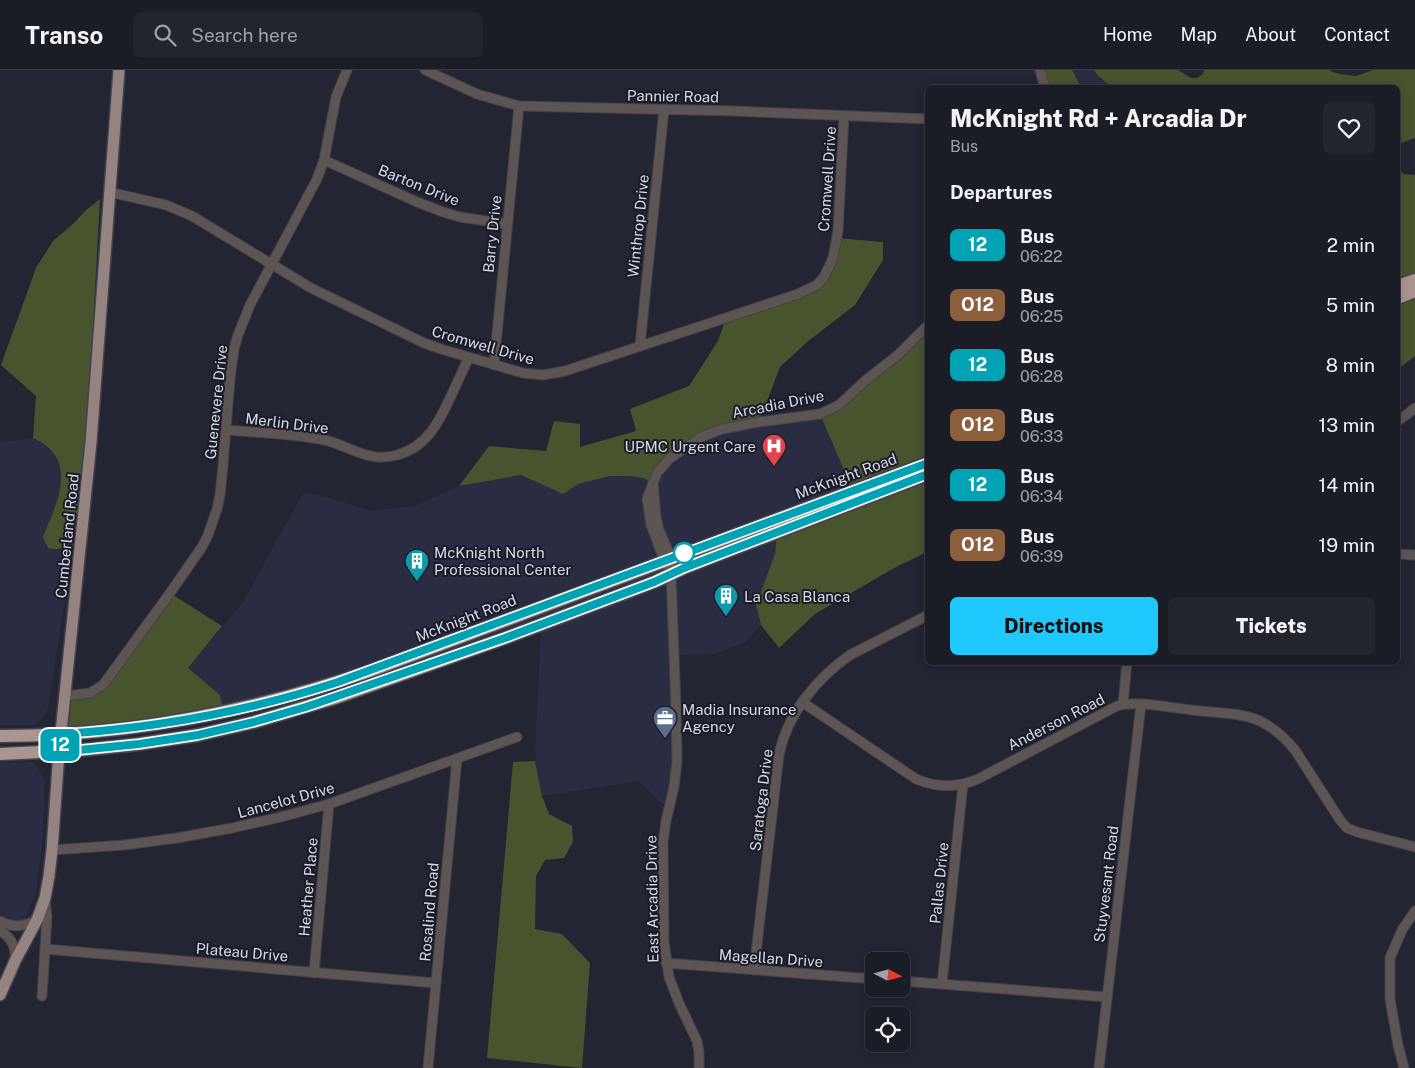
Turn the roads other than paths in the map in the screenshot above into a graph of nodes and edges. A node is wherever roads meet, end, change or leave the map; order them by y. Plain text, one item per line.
1 (119, 70) edge
2 (347, 70) edge
3 (425, 70) edge
4 (1040, 70) edge
5 (1043, 85) edge
6 (519, 106) junction
7 (664, 109) junction
8 (844, 116) junction
9 (925, 119) edge
10 (324, 160) junction
11 (109, 192) junction
12 (507, 224) junction
13 (271, 265) junction
14 (1415, 280) edge
15 (1400, 285) edge
16 (1415, 291) edge
17 (1400, 297) edge
18 (925, 328) edge
19 (640, 346) junction
20 (469, 358) junction
21 (494, 365) junction
22 (1415, 408) edge
23 (1400, 419) edge
24 (226, 430) junction
25 (925, 464) edge
26 (925, 475) edge
27 (1400, 554) edge
28 (1415, 555) edge
29 (668, 559) junction
30 (671, 574) junction
31 (925, 617) edge
32 (1127, 665) edge
33 (65, 696) junction
34 (802, 702) junction
35 (1123, 704) junction
36 (1141, 704) junction
37 (62, 734) junction
38 (0, 736) edge
39 (517, 737) dead end
40 (59, 752) junction
41 (0, 754) edge
42 (457, 760) junction
43 (963, 784) junction
44 (329, 804) junction
45 (1415, 847) edge
46 (52, 850) junction
47 (45, 898) junction
48 (1415, 911) edge
49 (37, 920) junction
50 (0, 921) edge
51 (0, 930) edge
52 (45, 949) junction
53 (15, 961) junction
54 (666, 963) junction
55 (754, 970) junction
56 (314, 972) junction
57 (865, 978) edge
58 (910, 982) edge
59 (436, 983) junction
60 (942, 984) junction
61 (0, 995) edge
62 (42, 996) dead end
63 (1107, 997) junction
64 (428, 1068) edge
65 (699, 1068) edge
66 (1099, 1068) edge
67 (1404, 1068) edge

1 - 11 main road, Cumberland Road
2 - 10 street, Guenevere Drive
3 - 6 street, Pannier Road
4 - 5 street
6 - 7 street, Pannier Road
6 - 12 street, Barry Drive
7 - 8 street, Pannier Road
7 - 19 street, Winthrop Drive
8 - 9 street, Pannier Road
8 - 19 street, Cromwell Drive
10 - 12 street, Barton Drive
10 - 13 street, Guenevere Drive
11 - 13 street, Cromwell Drive
11 - 33 main road, Cumberland Road
12 - 21 street, Barry Drive
13 - 20 street, Cromwell Drive
13 - 24 street, Guenevere Drive
14 - 15 highway
16 - 17 highway
18 - 29 street, Arcadia Drive
19 - 21 street, Cromwell Drive
20 - 21 street, Cromwell Drive
20 - 24 street, Merlin Drive
22 - 23 street
24 - 33 street, Guenevere Drive
25 - 29 highway, McKnight Road
26 - 30 highway, McKnight Road
27 - 28 street
29 - 30 street, Arcadia Drive
29 - 37 highway, McKnight Road
30 - 40 highway, McKnight Road
30 - 54 street, East Arcadia Drive
31 - 34 street, Saratoga Drive
32 - 35 street
33 - 37 main road, Cumberland Road
34 - 43 street, Anderson Road
34 - 55 street, Saratoga Drive
35 - 36 street, Anderson Road
35 - 43 street, Anderson Road
36 - 45 street, Anderson Road
36 - 63 street, Stuyvesant Road
37 - 38 highway, McKnight Road
37 - 40 main road, Cumberland Road
39 - 42 street, Lancelot Drive
40 - 41 highway, McKnight Road
40 - 46 main road, Cumberland Road
42 - 44 street, Lancelot Drive
42 - 59 street, Rosalind Road
43 - 60 street, Pallas Drive
44 - 46 street, Lancelot Drive
44 - 56 street, Heather Place
46 - 47 main road, Cumberland Road
47 - 49 main road, Cumberland Road
47 - 52 street
48 - 67 street
49 - 50 street
49 - 53 main road, Cumberland Road
51 - 53 street
52 - 56 street, Plateau Drive
52 - 62 street
53 - 61 main road, Cumberland Road
54 - 55 street, Magellan Drive
54 - 65 street, East Arcadia Drive
55 - 57 street, Magellan Drive
56 - 59 street, Plateau Drive
58 - 60 street
59 - 64 street, Rosalind Road
60 - 63 street
63 - 66 street, Stuyvesant Road

